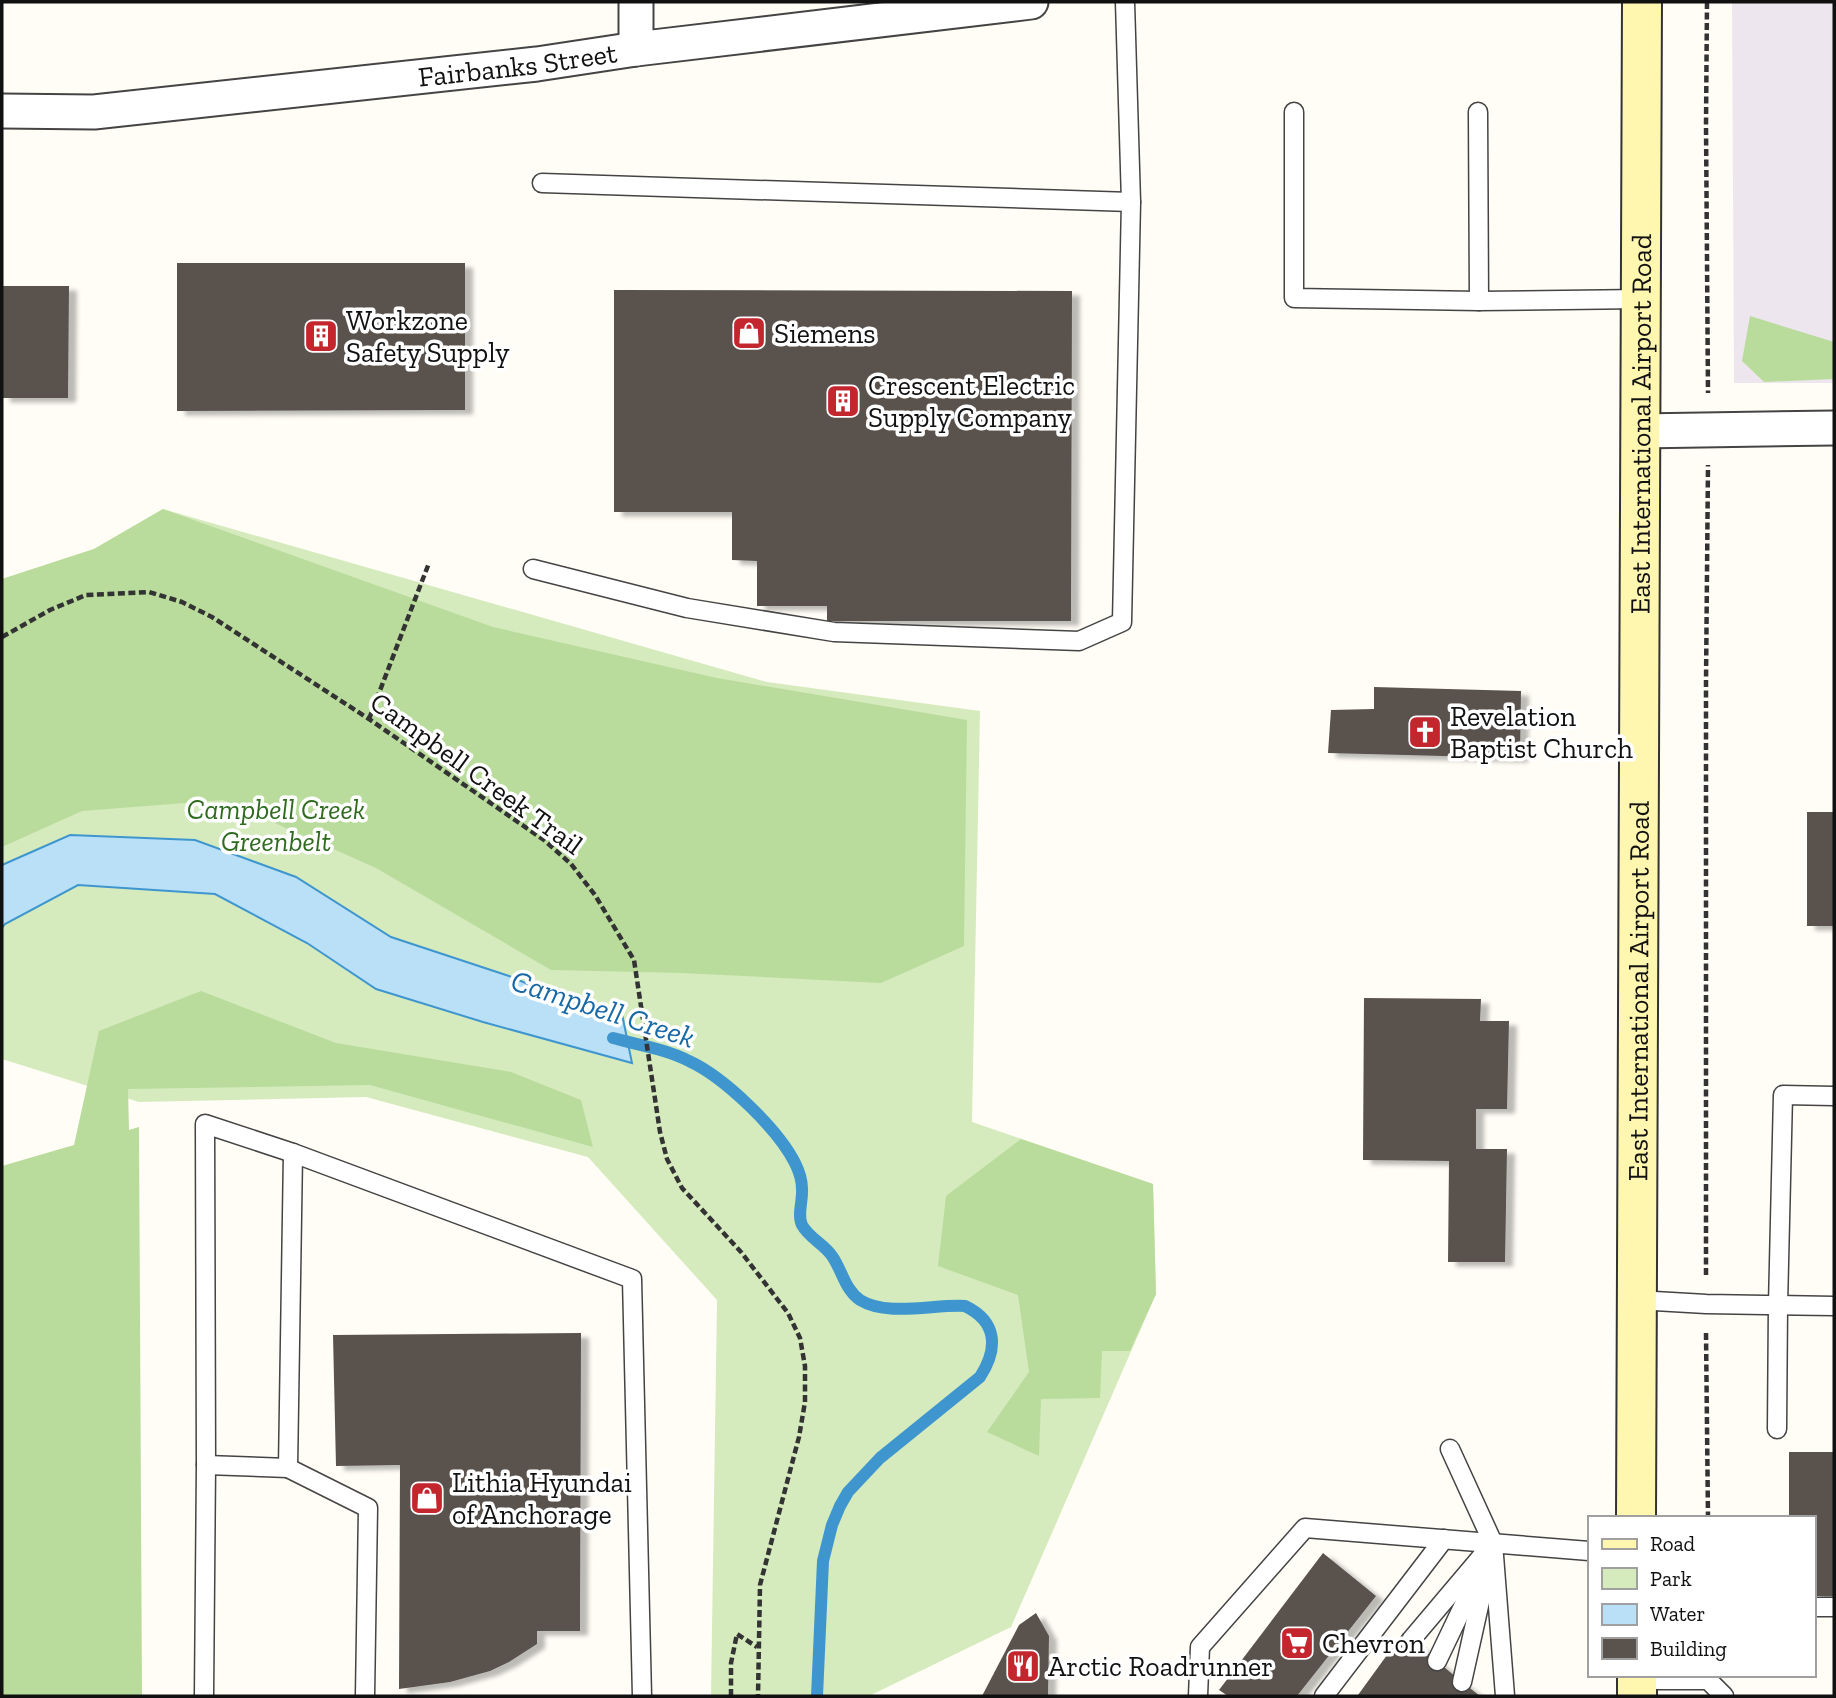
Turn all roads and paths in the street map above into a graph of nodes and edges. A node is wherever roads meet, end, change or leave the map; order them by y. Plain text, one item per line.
1 (636, 2) edge
2 (1031, 2) edge
3 (1125, 2) edge
4 (1642, 2) edge
5 (1707, 2) edge
6 (636, 49) junction
7 (2, 111) edge
8 (1294, 112) dead end
9 (1478, 112) dead end
10 (542, 183) dead end
11 (1131, 202) junction
12 (1642, 299) junction
13 (1479, 301) junction
14 (1834, 428) edge
15 (1640, 430) junction
16 (1708, 430) junction
17 (429, 563) dead end
18 (533, 569) dead end
19 (2, 637) edge
20 (369, 719) junction
21 (1834, 1096) edge
22 (293, 1153) junction
23 (1637, 1300) junction
24 (1706, 1304) junction
25 (1778, 1304) junction
26 (1834, 1306) edge
27 (1777, 1429) dead end
28 (1450, 1449) dead end
29 (206, 1465) junction
30 (288, 1468) junction
31 (1636, 1516) edge
32 (1708, 1516) edge
33 (1444, 1539) junction
34 (1493, 1543) junction
35 (1588, 1550) edge
36 (1815, 1607) edge
37 (1834, 1607) edge
38 (1411, 1640) dead end
39 (758, 1647) junction
40 (1437, 1661) dead end
41 (1462, 1682) dead end
42 (1637, 1684) edge
43 (204, 1696) edge
44 (365, 1696) edge
45 (642, 1696) edge
46 (731, 1696) edge
47 (758, 1696) edge
48 (1198, 1696) edge
49 (1324, 1696) edge
50 (1505, 1696) edge
51 (1724, 1696) edge

1 - 6 street
2 - 6 street, Fairbanks Street
3 - 11 lane
4 - 12 main road, East International Airport Road
5 - 16 path
6 - 7 street, Fairbanks Street
8 - 13 lane
9 - 13 lane
10 - 11 lane
11 - 18 lane
12 - 13 lane
12 - 15 main road, East International Airport Road
14 - 16 street
15 - 16 street
15 - 23 main road, East International Airport Road
16 - 24 path
17 - 20 path
19 - 20 path, Campbell Creek Trail
20 - 39 path, Campbell Creek Trail
21 - 25 lane
22 - 29 lane
22 - 30 lane
22 - 45 lane
23 - 24 lane
23 - 31 main road, East International Airport Road
24 - 25 lane
24 - 32 path
25 - 26 lane
25 - 27 lane
28 - 34 lane
29 - 30 lane
29 - 43 lane
30 - 44 lane
33 - 34 lane
33 - 48 lane
33 - 49 lane
34 - 35 lane
34 - 38 lane
34 - 40 lane
34 - 41 lane
34 - 50 lane
36 - 37 lane
39 - 46 path
39 - 47 path, Campbell Creek Trail
42 - 51 lane

